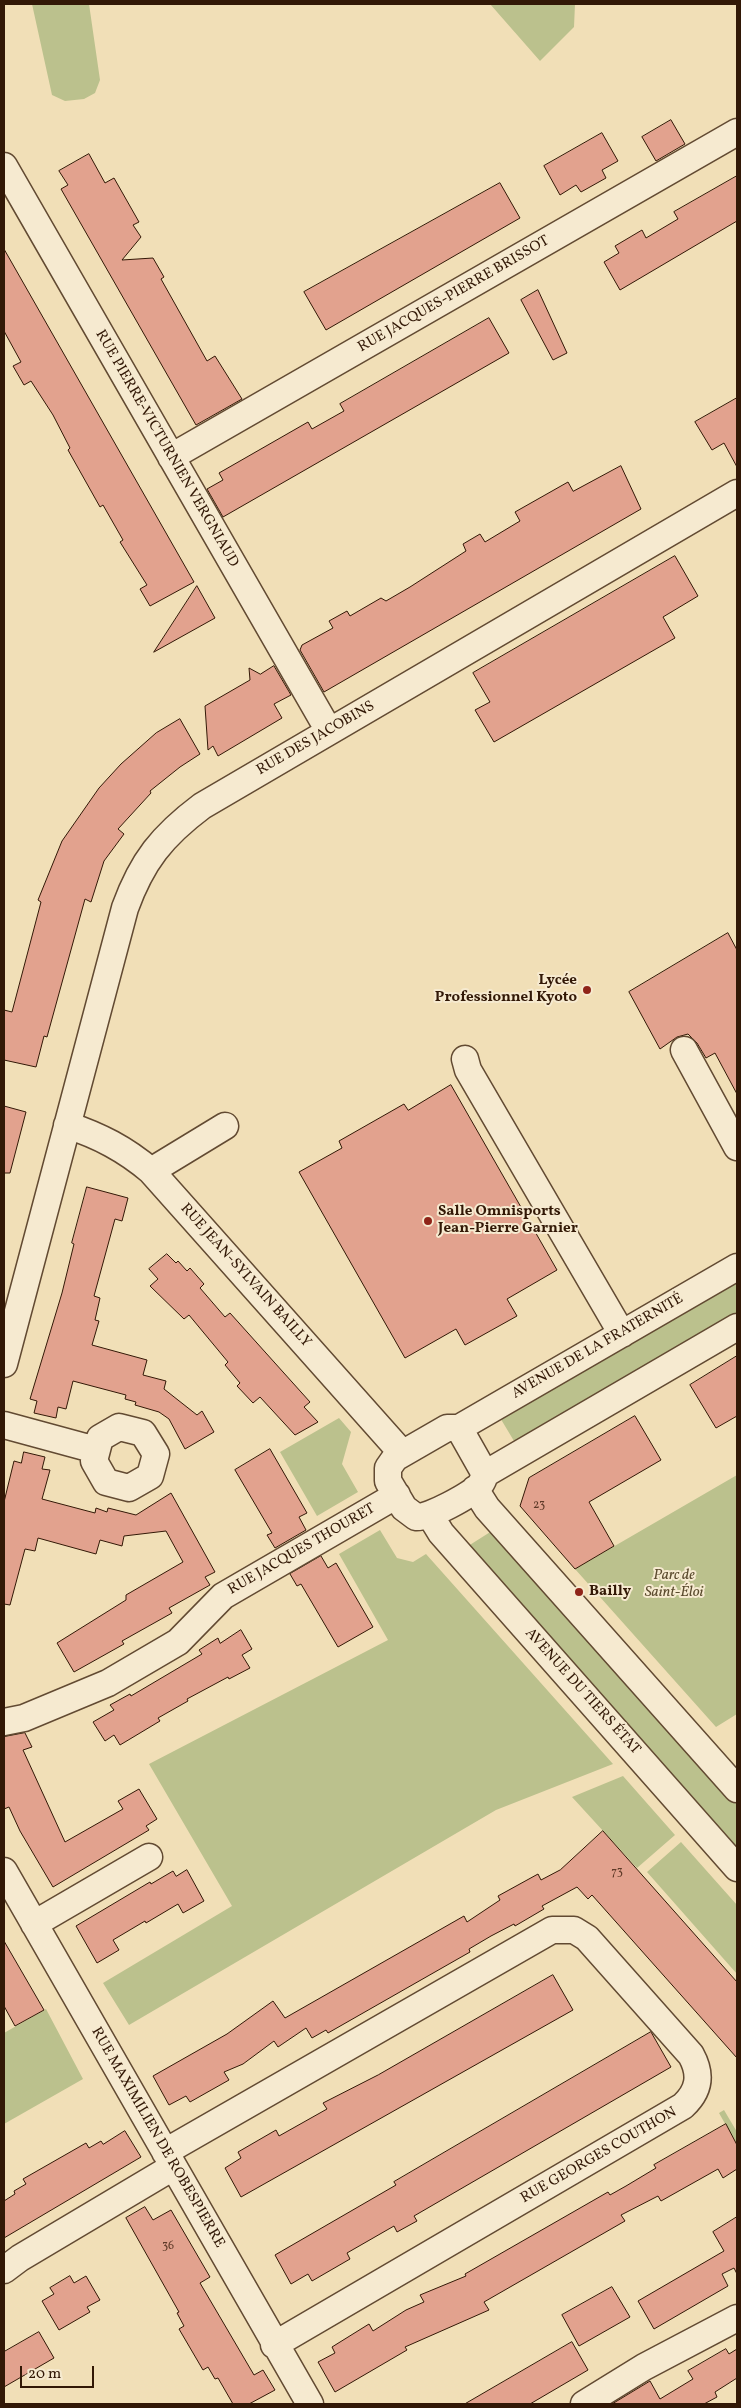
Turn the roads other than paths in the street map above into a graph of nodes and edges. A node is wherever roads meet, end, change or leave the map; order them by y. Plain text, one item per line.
1 (737, 132) edge
2 (4, 166) edge
3 (171, 457) junction
4 (737, 494) edge
5 (328, 731) junction
6 (684, 1050) dead end
7 (465, 1059) dead end
8 (67, 1125) junction
9 (225, 1126) dead end
10 (737, 1147) edge
11 (151, 1171) junction
12 (737, 1267) edge
13 (737, 1327) edge
14 (622, 1334) junction
15 (4, 1364) edge
16 (4, 1425) edge
17 (459, 1428) junction
18 (96, 1450) dead end
19 (402, 1453) junction
20 (480, 1481) junction
21 (396, 1495) junction
22 (430, 1515) junction
23 (4, 1722) edge
24 (737, 1788) edge
25 (149, 1857) dead end
26 (737, 1868) edge
27 (4, 1871) edge
28 (34, 1924) junction
29 (169, 2160) junction
30 (4, 2270) edge
31 (737, 2318) edge
32 (274, 2345) junction
33 (310, 2404) edge
34 (584, 2404) edge

1 - 3 street, RUE JACQUES-PIERRE BRISSOT
2 - 3 street, RUE PIERRE-VICTURNIEN VERGNIAUD
3 - 5 street, RUE PIERRE-VICTURNIEN VERGNIAUD
4 - 5 street, RUE DES JACOBINS
5 - 8 street, RUE DES JACOBINS
6 - 10 street
7 - 14 street
8 - 11 street, RUE JEAN-SYLVAIN BAILLY
8 - 15 street
9 - 11 street
11 - 19 street, RUE JEAN-SYLVAIN BAILLY
12 - 14 street, AVENUE DE LA FRATERNITÉ
13 - 20 street
14 - 17 street, AVENUE DE LA FRATERNITÉ
16 - 18 street
17 - 19 street
17 - 20 street
19 - 21 street
20 - 22 street
20 - 24 street
21 - 22 street
21 - 23 street, RUE JACQUES THOURET
22 - 26 street, AVENUE DU TIERS ÉTAT
25 - 28 street
27 - 28 street, RUE MAXIMILIEN DE ROBESPIERRE
28 - 29 street, RUE MAXIMILIEN DE ROBESPIERRE
29 - 30 street, RUE GEORGES COUTHON
29 - 32 street, RUE MAXIMILIEN DE ROBESPIERRE
29 - 32 street, RUE GEORGES COUTHON
31 - 34 street
32 - 33 street, RUE MAXIMILIEN DE ROBESPIERRE

